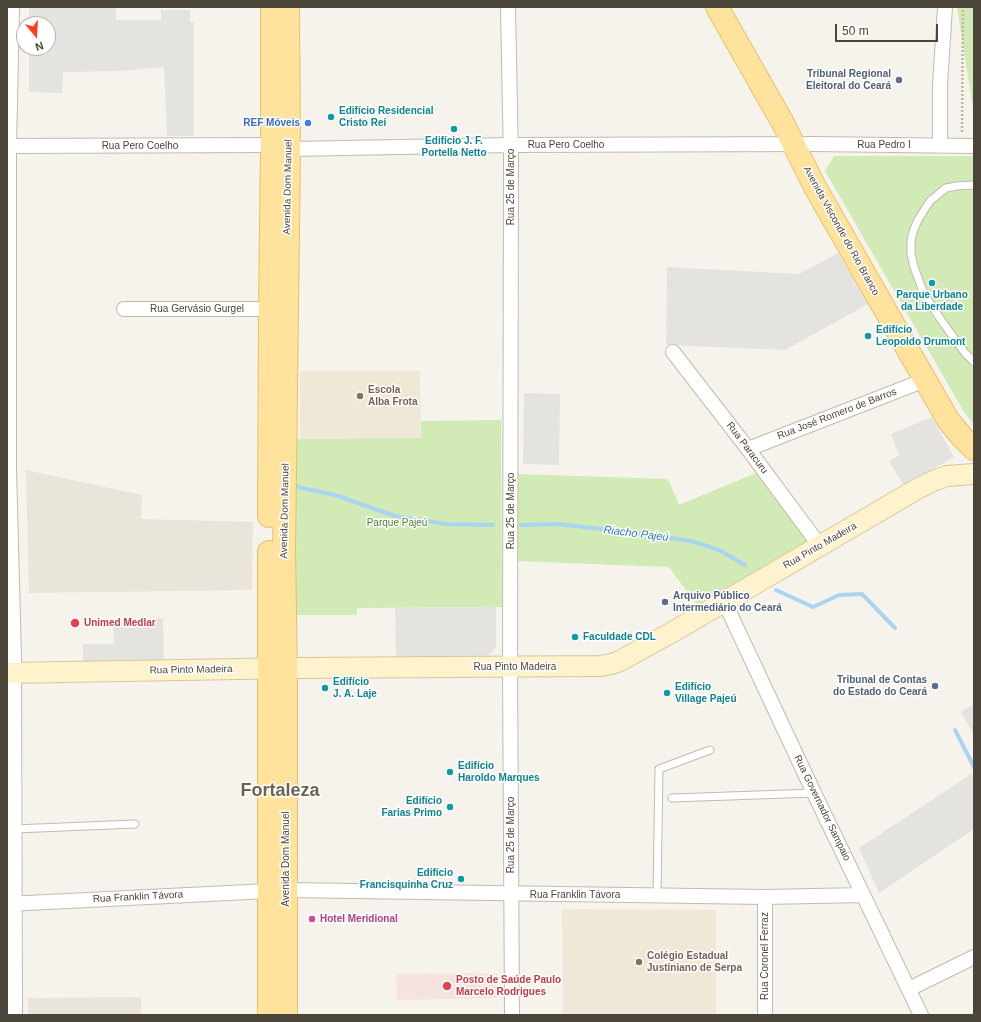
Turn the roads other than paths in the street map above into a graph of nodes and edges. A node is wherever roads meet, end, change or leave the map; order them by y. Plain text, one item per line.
1 (12, 7) edge
2 (272, 7) edge
3 (288, 7) edge
4 (508, 7) edge
5 (717, 7) edge
6 (945, 7) edge
7 (794, 144) junction
8 (510, 145) junction
9 (8, 146) edge
10 (940, 146) junction
11 (968, 146) edge
12 (281, 147) junction
13 (974, 185) edge
14 (124, 309) dead end
15 (270, 309) junction
16 (673, 352) dead end
17 (974, 362) edge
18 (925, 380) junction
19 (748, 449) junction
20 (974, 449) edge
21 (8, 469) edge
22 (974, 474) edge
23 (820, 546) junction
24 (724, 601) junction
25 (510, 667) junction
26 (277, 668) junction
27 (11, 673) edge
28 (710, 750) dead end
29 (814, 793) junction
30 (672, 798) dead end
31 (10, 799) edge
32 (135, 824) dead end
33 (14, 829) junction
34 (278, 891) junction
35 (512, 894) junction
36 (657, 895) junction
37 (863, 895) junction
38 (765, 897) junction
39 (11, 903) edge
40 (974, 957) edge
41 (909, 989) junction
42 (15, 1015) edge
43 (269, 1015) edge
44 (286, 1015) edge
45 (512, 1015) edge
46 (765, 1015) edge
47 (921, 1015) edge

1 - 9 street
2 - 12 main road, Avenida Dom Manuel
3 - 12 main road, Avenida Dom Manuel
4 - 8 street, Rua 25 de Março
5 - 7 main road, Avenida Visconde do Rio Branco
6 - 10 street
7 - 8 street, Rua Pero Coelho
7 - 10 street, Rua Pedro I
7 - 18 main road, Avenida Visconde do Rio Branco
8 - 12 street, Rua Pero Coelho
8 - 25 street, Rua 25 de Março
9 - 12 street, Rua Pero Coelho
9 - 21 street
10 - 11 street, Rua Pedro I
12 - 15 main road, Avenida Dom Manuel
12 - 26 main road, Avenida Dom Manuel
13 - 17 lane
14 - 15 street, Rua Gervásio Gurgel
15 - 26 main road, Avenida Dom Manuel
16 - 19 street, Rua Paracuru
18 - 19 street, Rua José Romero de Barros
18 - 20 main road, Avenida Visconde do Rio Branco
19 - 23 street, Rua Paracuru
21 - 27 street
22 - 23 main road, Rua Pinto Madeira
23 - 24 main road, Rua Pinto Madeira
24 - 25 main road, Rua Pinto Madeira
24 - 29 street, Rua Governador Sampaio
25 - 26 main road, Rua Pinto Madeira
25 - 35 street, Rua 25 de Março
26 - 27 main road, Rua Pinto Madeira
26 - 34 main road, Avenida Dom Manuel
27 - 31 street
28 - 36 lane
29 - 30 lane
29 - 37 street, Rua Governador Sampaio
31 - 33 street
32 - 33 lane
33 - 39 street
34 - 35 street, Rua Franklin Távora
34 - 39 street, Rua Franklin Távora
34 - 43 main road, Avenida Dom Manuel
34 - 44 main road, Avenida Dom Manuel
35 - 36 street, Rua Franklin Távora
35 - 45 street, Rua 25 de Março
36 - 38 street, Rua Franklin Távora
37 - 38 street, Rua Franklin Távora
37 - 41 street, Rua Governador Sampaio
38 - 46 street, Rua Coronel Ferraz
39 - 42 street
40 - 41 street
41 - 47 street, Rua Governador Sampaio

